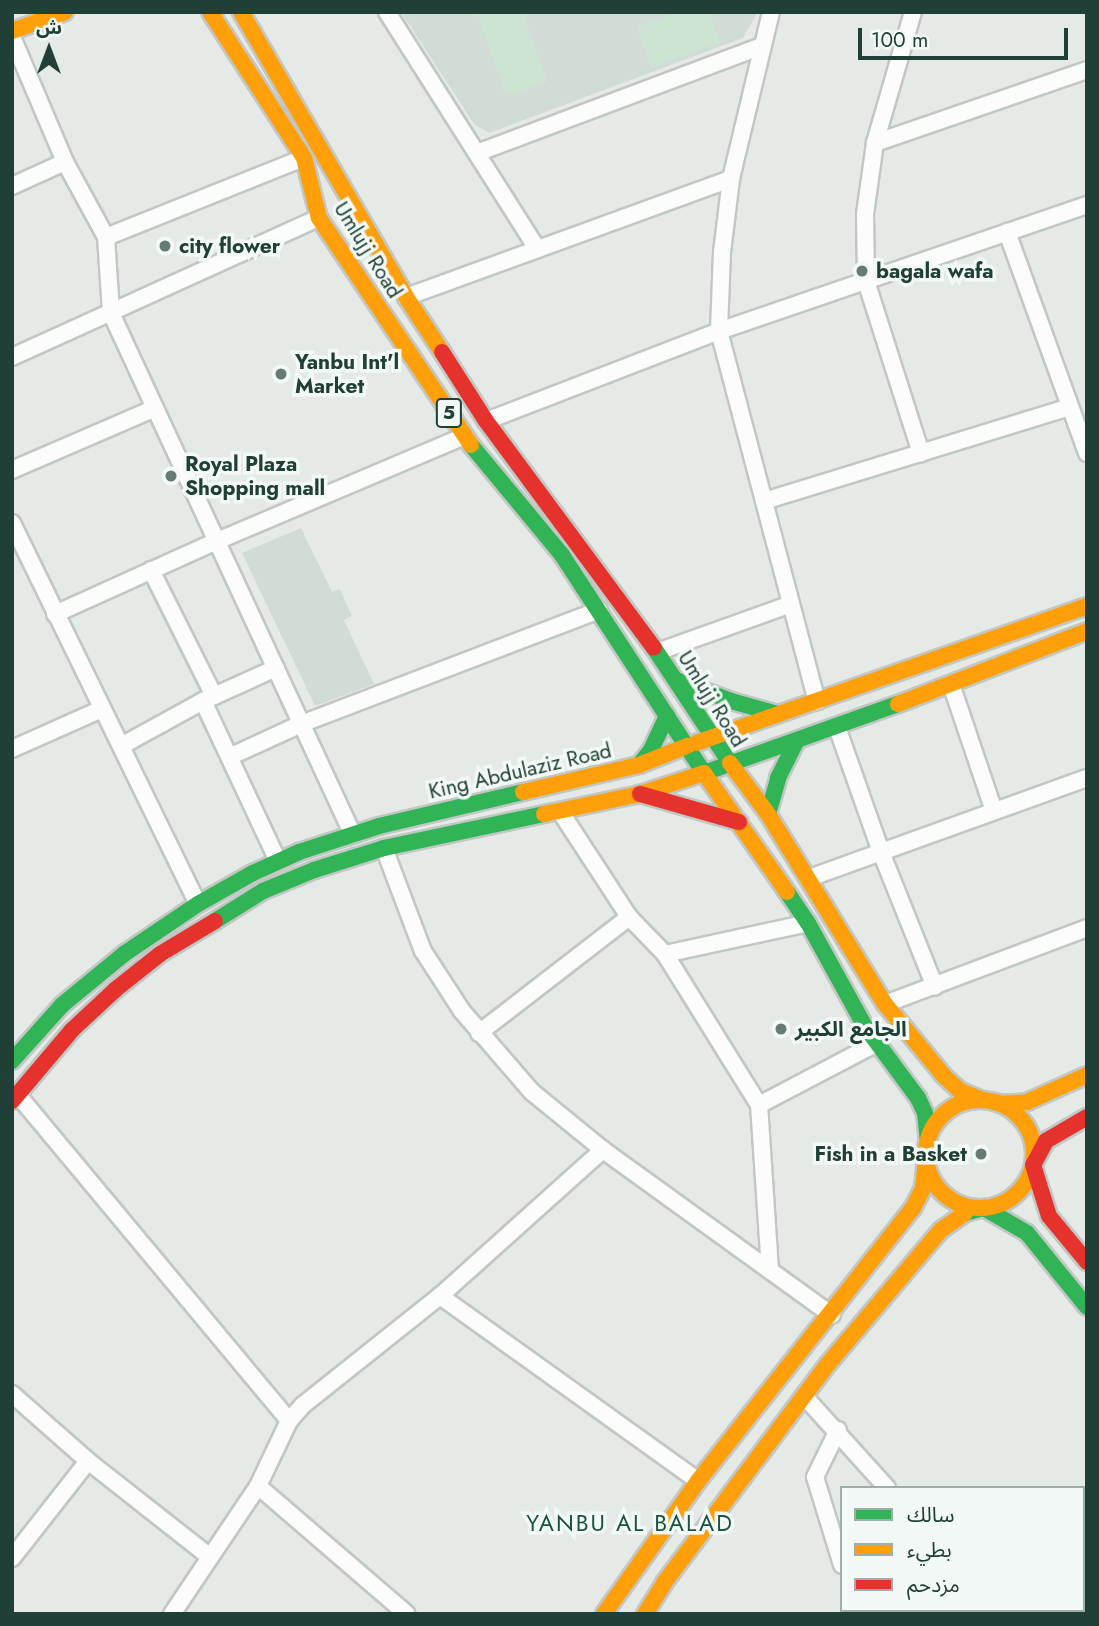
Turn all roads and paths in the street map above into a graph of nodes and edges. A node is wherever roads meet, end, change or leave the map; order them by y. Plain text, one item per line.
1 (65, 12) edge
2 (210, 12) edge
3 (387, 12) edge
4 (771, 12) edge
5 (913, 12) edge
6 (247, 16) edge
7 (12, 34) edge
8 (762, 46) junction
9 (1087, 70) edge
10 (875, 143) junction
11 (477, 153) junction
12 (304, 158) junction
13 (65, 162) junction
14 (731, 179) junction
15 (12, 186) edge
16 (1087, 205) edge
17 (319, 218) junction
18 (1007, 232) junction
19 (106, 237) junction
20 (537, 248) junction
21 (866, 281) junction
22 (406, 297) junction
23 (111, 313) junction
24 (719, 331) junction
25 (12, 357) edge
26 (1070, 407) junction
27 (155, 408) junction
28 (486, 421) junction
29 (464, 436) junction
30 (922, 453) junction
31 (1087, 453) edge
32 (12, 470) edge
33 (764, 501) junction
34 (12, 523) edge
35 (217, 541) junction
36 (150, 570) junction
37 (791, 604) junction
38 (1087, 606) edge
39 (599, 610) junction
40 (55, 614) junction
41 (1087, 631) edge
42 (657, 652) junction
43 (276, 668) junction
44 (676, 680) junction
45 (951, 684) junction
46 (209, 699) junction
47 (817, 701) junction
48 (102, 709) junction
49 (778, 714) junction
50 (667, 715) junction
51 (301, 724) junction
52 (837, 727) junction
53 (714, 737) junction
54 (797, 740) junction
55 (121, 746) junction
56 (687, 746) junction
57 (12, 749) edge
58 (229, 757) junction
59 (730, 763) junction
60 (639, 765) junction
61 (704, 773) junction
62 (1087, 778) edge
63 (640, 794) junction
64 (560, 811) junction
65 (994, 811) junction
66 (768, 814) junction
67 (739, 822) junction
68 (353, 835) junction
69 (384, 848) junction
70 (881, 852) junction
71 (278, 861) junction
72 (808, 878) junction
73 (198, 904) junction
74 (629, 917) junction
75 (808, 923) junction
76 (1087, 928) edge
77 (665, 954) junction
78 (935, 987) junction
79 (885, 1004) junction
80 (479, 1033) junction
81 (877, 1043) junction
82 (12, 1061) edge
83 (1087, 1074) edge
84 (15, 1098) edge
85 (982, 1100) junction
86 (1000, 1104) junction
87 (759, 1105) junction
88 (1087, 1117) edge
89 (928, 1140) junction
90 (603, 1150) junction
91 (926, 1157) junction
92 (1033, 1165) junction
93 (984, 1208) junction
94 (1087, 1262) edge
95 (770, 1270) junction
96 (440, 1296) junction
97 (1087, 1307) edge
98 (832, 1315) junction
99 (12, 1394) edge
100 (804, 1396) junction
101 (289, 1421) junction
102 (838, 1430) junction
103 (88, 1461) junction
104 (698, 1481) junction
105 (258, 1486) junction
106 (885, 1486) edge
107 (210, 1557) junction
108 (12, 1558) edge
109 (840, 1558) edge
110 (172, 1614) edge
111 (407, 1614) edge
112 (604, 1614) edge
113 (645, 1614) edge

1 - 7 main road
2 - 12 main road, Umlujj Road / 5
3 - 11 street
4 - 8 street
5 - 10 street
6 - 22 main road, Umlujj Road / 5
7 - 13 street
8 - 11 street
8 - 14 street
9 - 10 street
10 - 21 street
11 - 20 street
12 - 17 main road, Umlujj Road / 5
12 - 19 street
13 - 15 street
13 - 19 street
14 - 20 street
14 - 24 street
16 - 18 street
17 - 23 street
17 - 29 main road, Umlujj Road / 5
18 - 21 street
18 - 26 street
19 - 23 street
20 - 22 street
21 - 24 street
21 - 30 street
22 - 28 main road, Umlujj Road / 5
23 - 25 street
23 - 27 street
24 - 28 street
24 - 33 street
26 - 30 street
26 - 31 street
27 - 32 street
27 - 35 street
28 - 42 main road, Umlujj Road / 5
29 - 35 street
29 - 39 main road, Umlujj Road / 5
30 - 33 street
33 - 37 street
34 - 40 street
35 - 36 street
35 - 43 street
36 - 40 street
36 - 46 street
37 - 42 street
37 - 47 street
38 - 47 main road, King Abdulaziz Road
39 - 50 main road, Umlujj Road / 5
39 - 51 street
40 - 48 street
41 - 45 main road
42 - 44 main road, Umlujj Road / 5
43 - 46 street
43 - 51 street
44 - 49 main road
44 - 53 main road, Umlujj Road / 5
45 - 52 main road
45 - 65 street
46 - 55 street
46 - 58 street
47 - 49 main road, King Abdulaziz Road
48 - 55 street
48 - 57 street
49 - 53 main road, King Abdulaziz Road
50 - 56 main road, Umlujj Road / 5
50 - 60 main road
51 - 58 street
51 - 68 street
52 - 54 main road
52 - 70 street
53 - 56 main road, King Abdulaziz Road
53 - 59 main road, Umlujj Road / 5
54 - 59 main road
54 - 66 main road
55 - 73 street
56 - 60 main road, King Abdulaziz Road
56 - 61 main road, Umlujj Road / 5
58 - 71 street
59 - 61 main road, Umlujj Road
59 - 66 main road
60 - 68 main road, King Abdulaziz Road
61 - 63 main road, King Abdulaziz Road
61 - 67 main road
62 - 65 street
63 - 64 main road, King Abdulaziz Road
63 - 67 main road
64 - 69 main road, King Abdulaziz Road
64 - 74 street
65 - 70 street
66 - 72 main road
67 - 75 main road
68 - 71 main road, King Abdulaziz Road
69 - 80 street
69 - 84 main road, King Abdulaziz Road
70 - 72 street
70 - 78 street
71 - 73 main road, King Abdulaziz Road
72 - 79 main road
73 - 82 main road, King Abdulaziz Road
74 - 77 street
74 - 80 street
75 - 77 street
75 - 81 main road
76 - 78 street
77 - 87 street
78 - 79 street
79 - 85 main road
80 - 90 street
81 - 87 street
81 - 89 main road
83 - 86 main road
84 - 101 street
85 - 86 main road
85 - 89 main road
86 - 92 main road
87 - 95 street
88 - 92 main road
89 - 91 main road
90 - 95 street
90 - 96 street
91 - 93 main road
91 - 98 main road
92 - 93 main road
92 - 94 main road
93 - 97 main road
93 - 100 main road
95 - 98 street
96 - 101 street
96 - 104 street
98 - 104 main road
99 - 103 street
100 - 102 street
100 - 113 main road
101 - 105 street
102 - 106 street
102 - 109 street
103 - 107 street
103 - 108 street
104 - 112 main road
105 - 107 street
105 - 111 street
107 - 110 street

